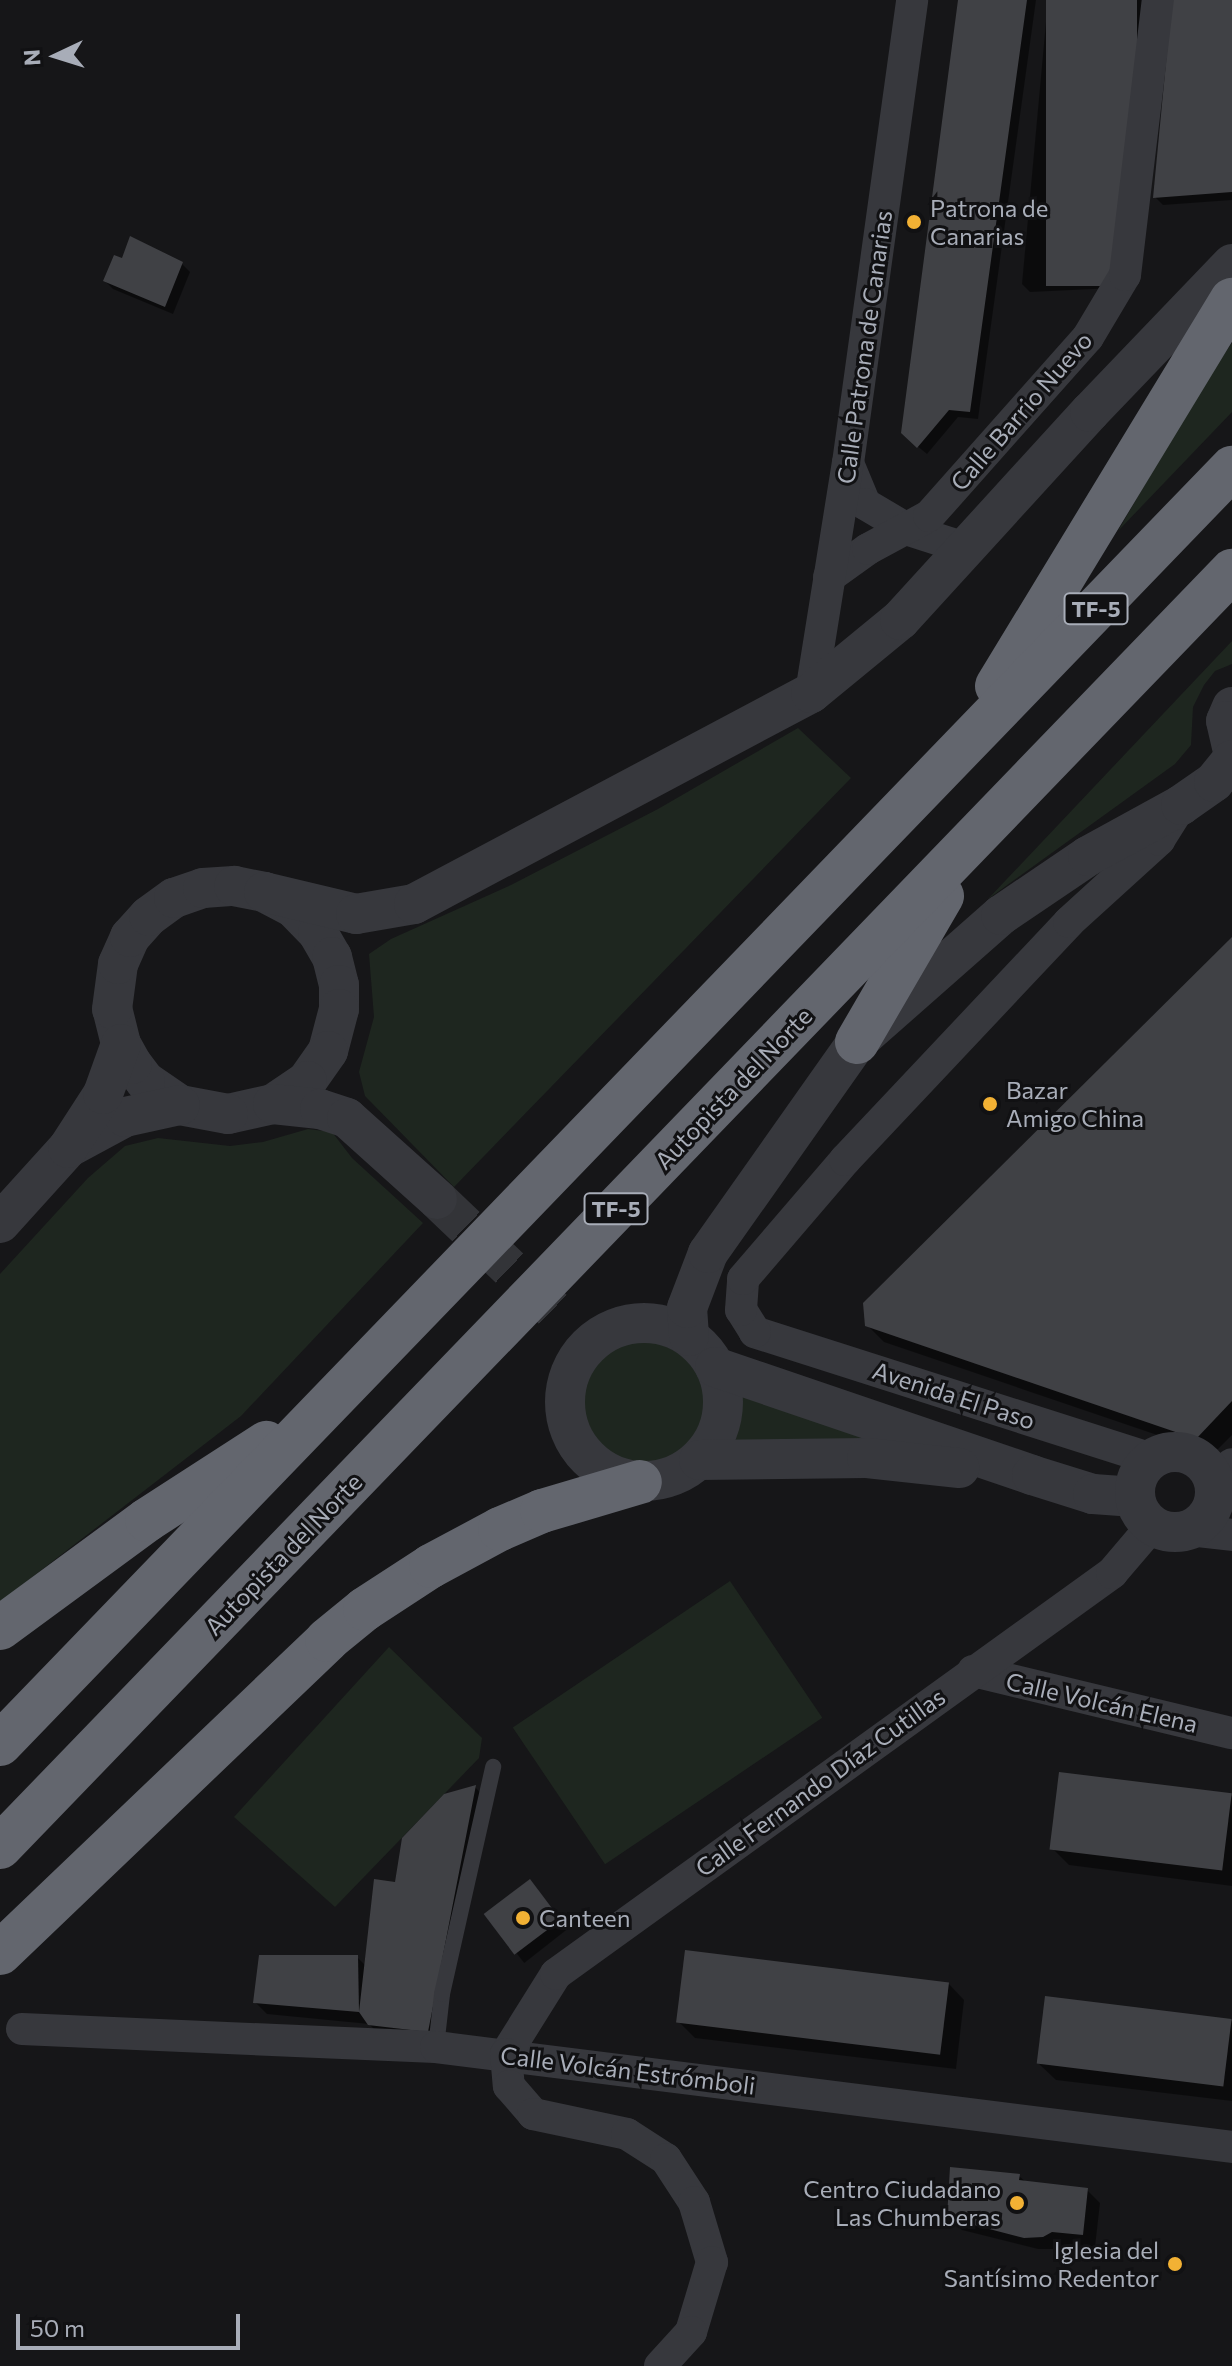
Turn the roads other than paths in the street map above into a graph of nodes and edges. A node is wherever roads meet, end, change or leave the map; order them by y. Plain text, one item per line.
1 (912, 0) edge
2 (1158, 0) edge
3 (1232, 264) edge
4 (1232, 300) edge
5 (848, 463) junction
6 (1232, 468) edge
7 (909, 530) junction
8 (968, 549) junction
9 (1232, 571) edge
10 (829, 577) junction
11 (811, 693) junction
12 (1232, 707) edge
13 (1232, 748) edge
14 (960, 750) junction
15 (1232, 760) edge
16 (1181, 805) junction
17 (976, 836) junction
18 (264, 892) junction
19 (857, 1042) junction
20 (121, 1044) junction
21 (328, 1051) junction
22 (273, 1104) junction
23 (180, 1105) junction
24 (347, 1118) junction
25 (68, 1148) junction
26 (437, 1199) tunnel mouth
27 (0, 1223) edge
28 (689, 1336) junction
29 (715, 1367) junction
30 (326, 1406) junction
31 (1152, 1459) junction
32 (699, 1460) junction
33 (1032, 1475) junction
34 (1223, 1478) edge
35 (640, 1482) junction
36 (1158, 1518) junction
37 (1232, 1535) edge
38 (0, 1628) edge
39 (973, 1671) junction
40 (1232, 1733) edge
41 (0, 1744) edge
42 (493, 1767) dead end
43 (0, 1847) edge
44 (0, 1953) edge
45 (22, 2029) dead end
46 (436, 2047) junction
47 (506, 2054) junction
48 (1232, 2147) edge
49 (660, 2366) edge

1 - 5 street, Calle Patrona de Canarias
2 - 7 street, Calle Barrio Nuevo
3 - 8 street
4 - 14 highway
5 - 7 street
5 - 10 street, Calle Patrona de Canarias
6 - 14 highway, TF-5
7 - 8 street
7 - 10 street, Calle Barrio Nuevo
8 - 11 street
9 - 17 highway, Autopista del Norte / TF-5
10 - 11 street, Calle Patrona de Canarias
11 - 18 street
12 - 13 street
14 - 30 highway, TF-5
15 - 16 street
16 - 19 street
16 - 31 street, Avenida El Paso
17 - 19 highway
17 - 43 highway, Autopista del Norte / TF-5
18 - 20 street
18 - 21 street
19 - 28 street
20 - 23 street
20 - 25 street
21 - 22 street
21 - 24 street
22 - 23 street
22 - 24 street
23 - 25 street
24 - 26 street
25 - 27 street
28 - 29 street
28 - 35 street
29 - 32 street
29 - 33 street, Avenida El Paso
30 - 38 highway
30 - 41 highway, TF-5
31 - 34 street
31 - 36 street
32 - 33 street, Avenida El Paso
32 - 35 street
33 - 36 street, Avenida El Paso
34 - 36 street
35 - 44 highway
36 - 37 street, Avenida El Paso
36 - 39 street, Calle Fernando Díaz Cutillas
39 - 40 street, Calle Volcán Elena
39 - 47 street, Calle Fernando Díaz Cutillas
42 - 46 lane
45 - 46 street, Calle Volcán Estrómboli
46 - 47 street, Calle Volcán Estrómboli
47 - 48 street, Calle Volcán Estrómboli
47 - 49 street

